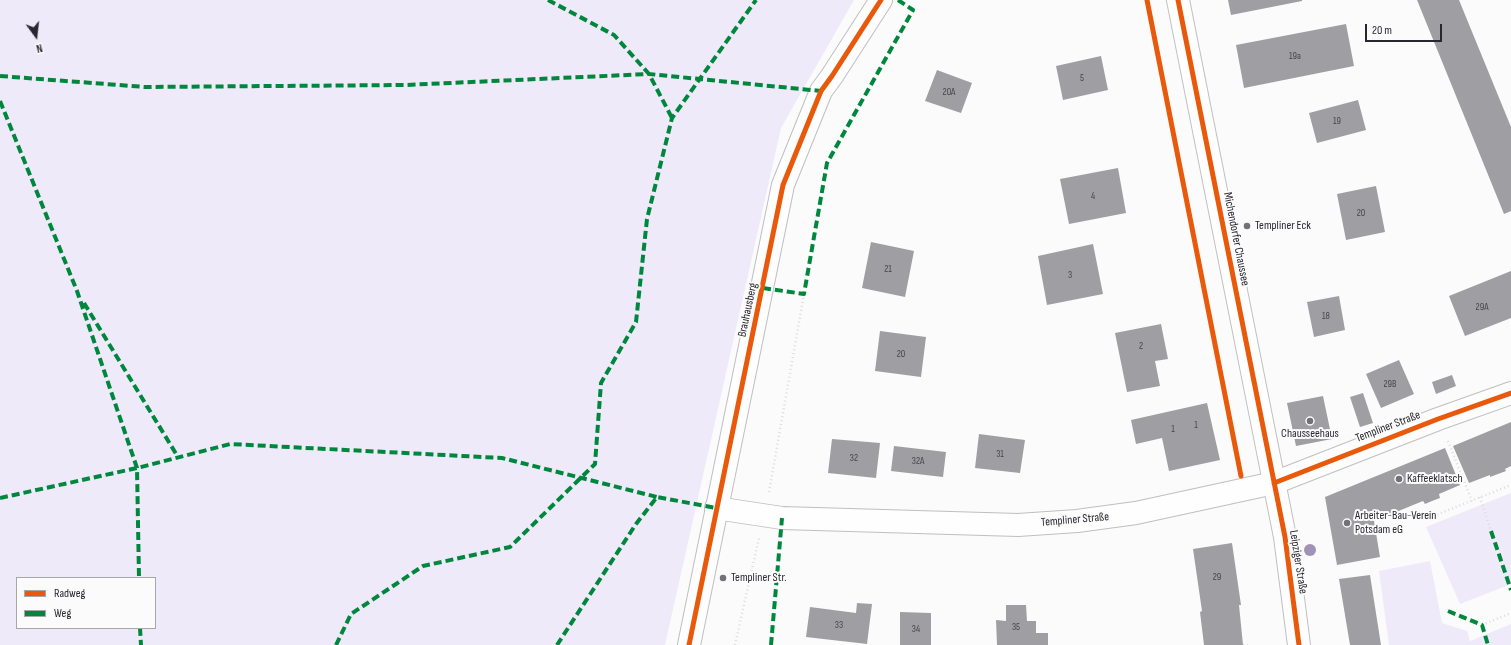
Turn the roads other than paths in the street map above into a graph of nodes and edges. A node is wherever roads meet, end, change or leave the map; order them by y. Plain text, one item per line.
1 (881, 0) edge
2 (1178, 0) edge
3 (1511, 393) edge
4 (1274, 483) junction
5 (716, 508) junction
6 (688, 645) edge
7 (1299, 645) edge

1 - 5 main road, Brauhausberg
2 - 4 main road, Michendorfer Chaussee
3 - 4 main road, Templiner Straße
4 - 5 main road, Templiner Straße
4 - 7 main road, Leipziger Straße
5 - 6 main road, Brauhausberg

